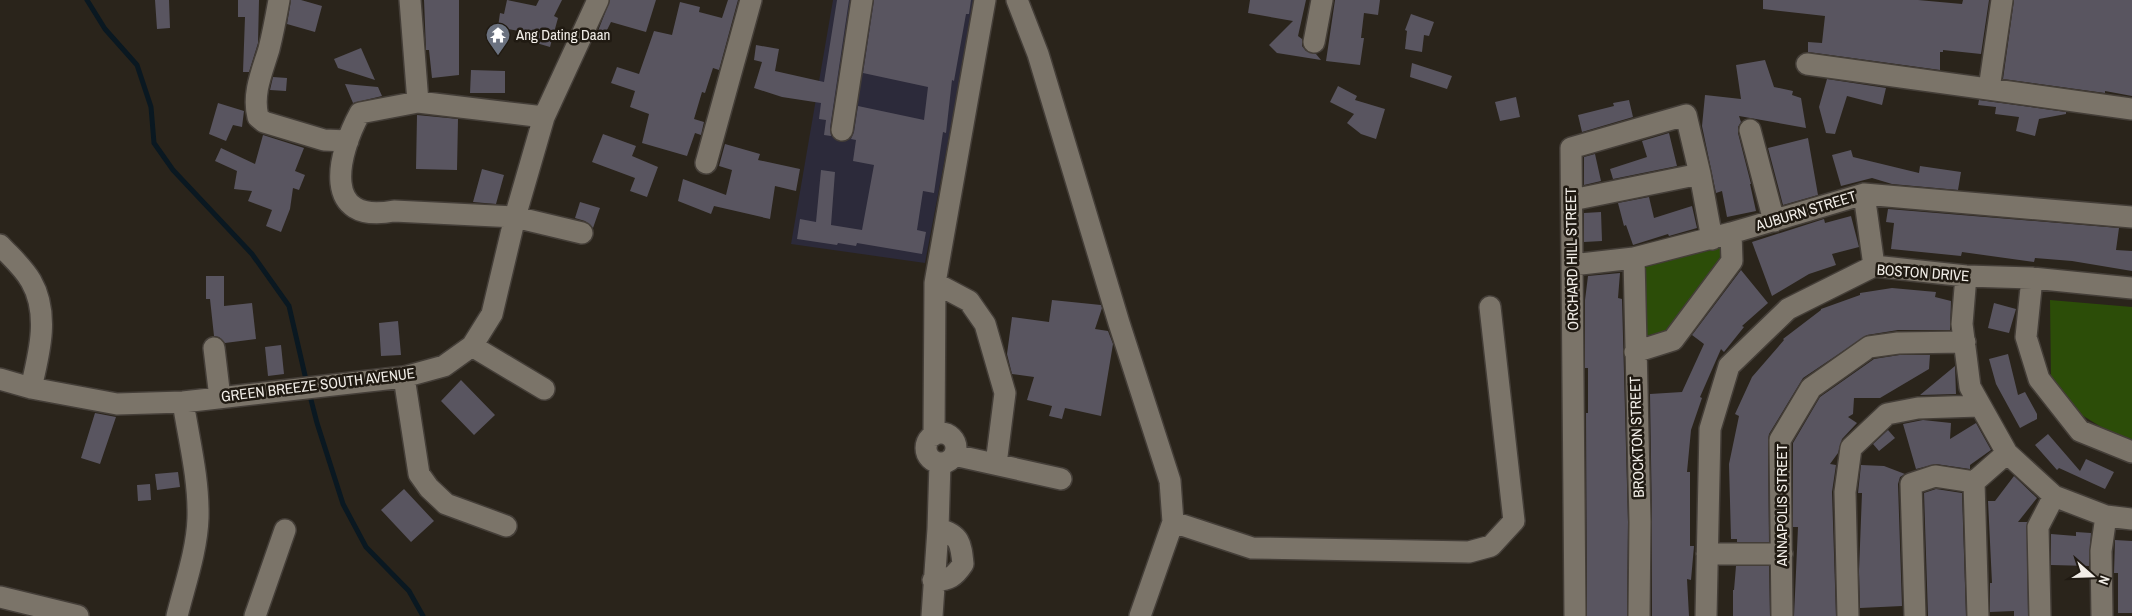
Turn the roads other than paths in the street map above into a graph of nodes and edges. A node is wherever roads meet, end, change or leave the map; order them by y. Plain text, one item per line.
1 (279, 0) edge
2 (410, 0) edge
3 (598, 0) edge
4 (751, 0) edge
5 (862, 0) edge
6 (985, 0) edge
7 (1017, 0) edge
8 (1322, 0) edge
9 (2002, 0) edge
10 (1314, 42) dead end
11 (1806, 64) dead end
12 (1989, 89) junction
13 (418, 102) junction
14 (2132, 109) edge
15 (544, 116) junction
16 (842, 130) dead end
17 (1750, 130) dead end
18 (348, 141) junction
19 (706, 164) dead end
20 (1700, 174) junction
21 (1864, 194) junction
22 (1572, 200) junction
23 (515, 216) junction
24 (2132, 217) edge
25 (1774, 221) junction
26 (582, 233) dead end
27 (1722, 236) junction
28 (0, 246) edge
29 (1634, 258) junction
30 (1572, 265) junction
31 (1874, 266) junction
32 (1966, 276) junction
33 (2032, 278) junction
34 (935, 283) junction
35 (2132, 288) edge
36 (1490, 307) dead end
37 (1965, 342) junction
38 (472, 346) junction
39 (214, 348) dead end
40 (1635, 352) junction
41 (404, 377) junction
42 (0, 379) edge
43 (31, 388) junction
44 (544, 389) dead end
45 (220, 398) junction
46 (184, 402) junction
47 (1979, 406) junction
48 (2132, 452) edge
49 (2007, 453) junction
50 (947, 459) junction
51 (996, 464) junction
52 (1061, 479) dead end
53 (1974, 482) junction
54 (2054, 496) junction
55 (2106, 516) junction
56 (2132, 519) edge
57 (1173, 522) junction
58 (506, 526) dead end
59 (285, 530) dead end
60 (1707, 554) junction
61 (1782, 554) junction
62 (0, 597) edge
63 (78, 616) edge
64 (177, 616) edge
65 (255, 616) edge
66 (932, 616) edge
67 (1140, 616) edge
68 (1575, 616) edge
69 (1639, 616) edge
70 (1706, 616) edge
71 (1782, 616) edge
72 (1848, 616) edge
73 (1915, 616) edge
74 (1978, 616) edge
75 (2040, 616) edge
76 (2102, 616) edge

1 - 18 street
2 - 13 street
3 - 15 street, GREEN BREEZE SOUTH AVENUE
4 - 19 street
5 - 16 street
6 - 34 street
7 - 57 street
8 - 10 street
9 - 12 street
11 - 12 street
12 - 14 street
13 - 15 street
13 - 18 street
15 - 23 street, GREEN BREEZE SOUTH AVENUE
17 - 25 street
18 - 23 street
20 - 22 street
20 - 22 street, ORCHARD HILL STREET
20 - 27 street, ORCHARD HILL STREET
21 - 24 street, AUBURN STREET
21 - 25 street, AUBURN STREET
21 - 31 street
22 - 30 street, ORCHARD HILL STREET
23 - 26 street
23 - 38 street, GREEN BREEZE SOUTH AVENUE
25 - 27 street, AUBURN STREET
27 - 29 street, AUBURN STREET
27 - 40 street, ORCHARD HILL STREET
28 - 43 street
29 - 30 street, AUBURN STREET
29 - 40 street, BROCKTON STREET
30 - 68 street, ORCHARD HILL STREET
31 - 32 street, BOSTON DRIVE
31 - 60 street, BOSTON DRIVE
32 - 33 street, BOSTON DRIVE
32 - 37 street
33 - 35 street, BOSTON DRIVE
33 - 48 street
34 - 50 street
34 - 51 street
36 - 57 street
37 - 47 street
37 - 61 street, ANNAPOLIS STREET
38 - 41 street, GREEN BREEZE SOUTH AVENUE
38 - 44 street
39 - 45 street
40 - 69 street, BROCKTON STREET
41 - 45 street, GREEN BREEZE SOUTH AVENUE
41 - 58 street
42 - 43 street, GREEN BREEZE SOUTH AVENUE
43 - 46 street, GREEN BREEZE SOUTH AVENUE
45 - 46 street, GREEN BREEZE SOUTH AVENUE
46 - 64 street
47 - 49 street
47 - 72 street
49 - 53 street
49 - 54 street
50 - 51 street
50 - 66 street
51 - 52 street
53 - 73 street
53 - 74 street
54 - 55 street
54 - 75 street
55 - 56 street
55 - 76 street
57 - 67 street
59 - 65 street
60 - 61 street
60 - 70 street, BOSTON DRIVE
61 - 71 street, ANNAPOLIS STREET
62 - 63 street

